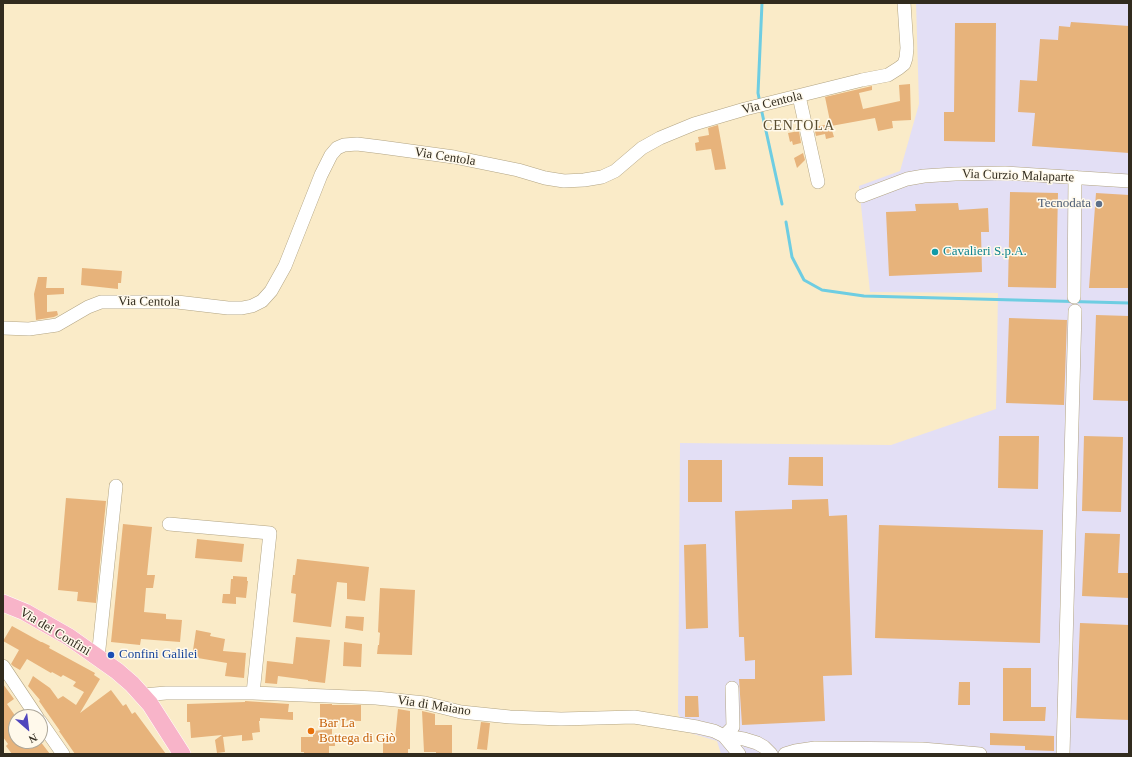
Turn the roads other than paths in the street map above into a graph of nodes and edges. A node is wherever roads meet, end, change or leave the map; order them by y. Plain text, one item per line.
1 (904, 3) edge
2 (799, 96) junction
3 (1075, 177) junction
4 (1129, 181) edge
5 (818, 182) dead end
6 (862, 196) dead end
7 (1074, 297) dead end
8 (1075, 311) dead end
9 (3, 328) edge
10 (116, 486) dead end
11 (169, 524) dead end
12 (3, 603) edge
13 (98, 658) junction
14 (3, 666) edge
15 (732, 688) dead end
16 (253, 693) junction
17 (143, 695) junction
18 (32, 709) edge
19 (48, 732) edge
20 (724, 736) junction
21 (63, 754) edge
22 (182, 754) edge
23 (739, 754) edge
24 (771, 754) edge
25 (785, 754) edge
26 (980, 754) edge
27 (1063, 754) edge

1 - 2 street, Via Centola
2 - 5 street
2 - 9 street, Via Centola
3 - 4 street, Via Curzio Malaparte
3 - 6 street, Via Curzio Malaparte
3 - 7 street
8 - 27 street
10 - 13 street
11 - 16 street
12 - 13 main road, Via dei Confini
13 - 17 main road, Via dei Confini
14 - 18 street
15 - 20 street
16 - 17 street, Via di Maiano
16 - 20 street, Via di Maiano
17 - 22 main road, Via dei Confini
19 - 21 street
20 - 23 street, Via di Maiano
20 - 24 street, Via di Maiano
25 - 26 street

